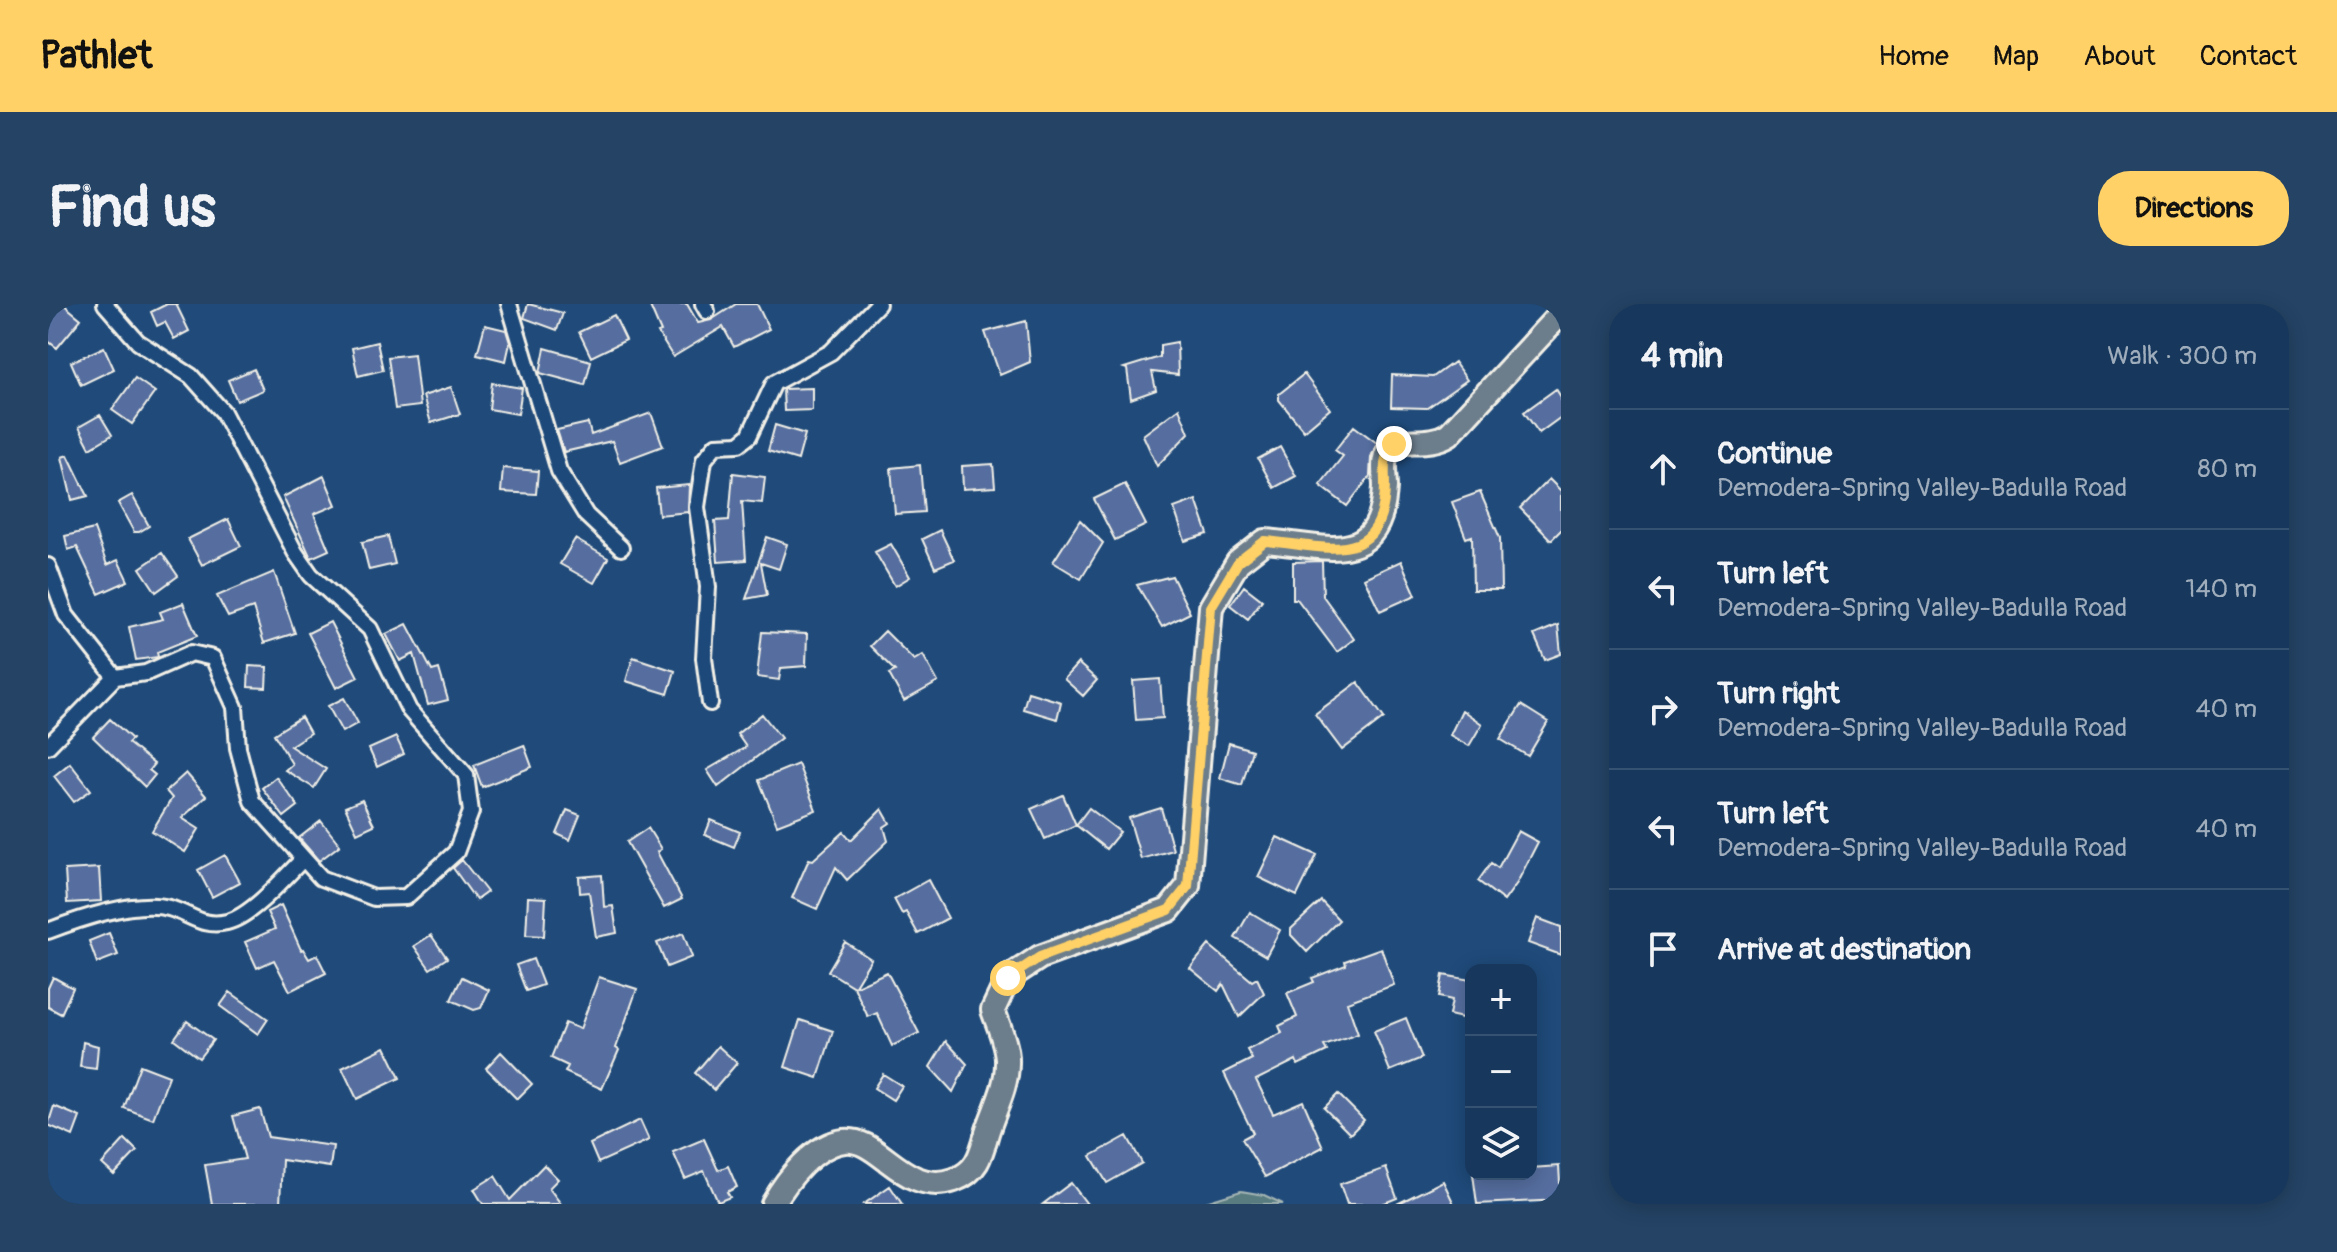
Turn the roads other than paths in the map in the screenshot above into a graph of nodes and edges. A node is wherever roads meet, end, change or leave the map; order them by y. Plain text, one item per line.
1 (105, 304) edge
2 (509, 304) edge
3 (878, 304) edge
4 (1561, 313) edge
5 (621, 548) dead end
6 (48, 566) edge
7 (115, 677) junction
8 (710, 703) dead end
9 (48, 746) edge
10 (303, 859) junction
11 (48, 931) edge
12 (773, 1204) edge

1 - 10 street
2 - 5 street
3 - 8 street
4 - 12 main road
6 - 7 street
7 - 9 street
7 - 10 street
10 - 11 street

